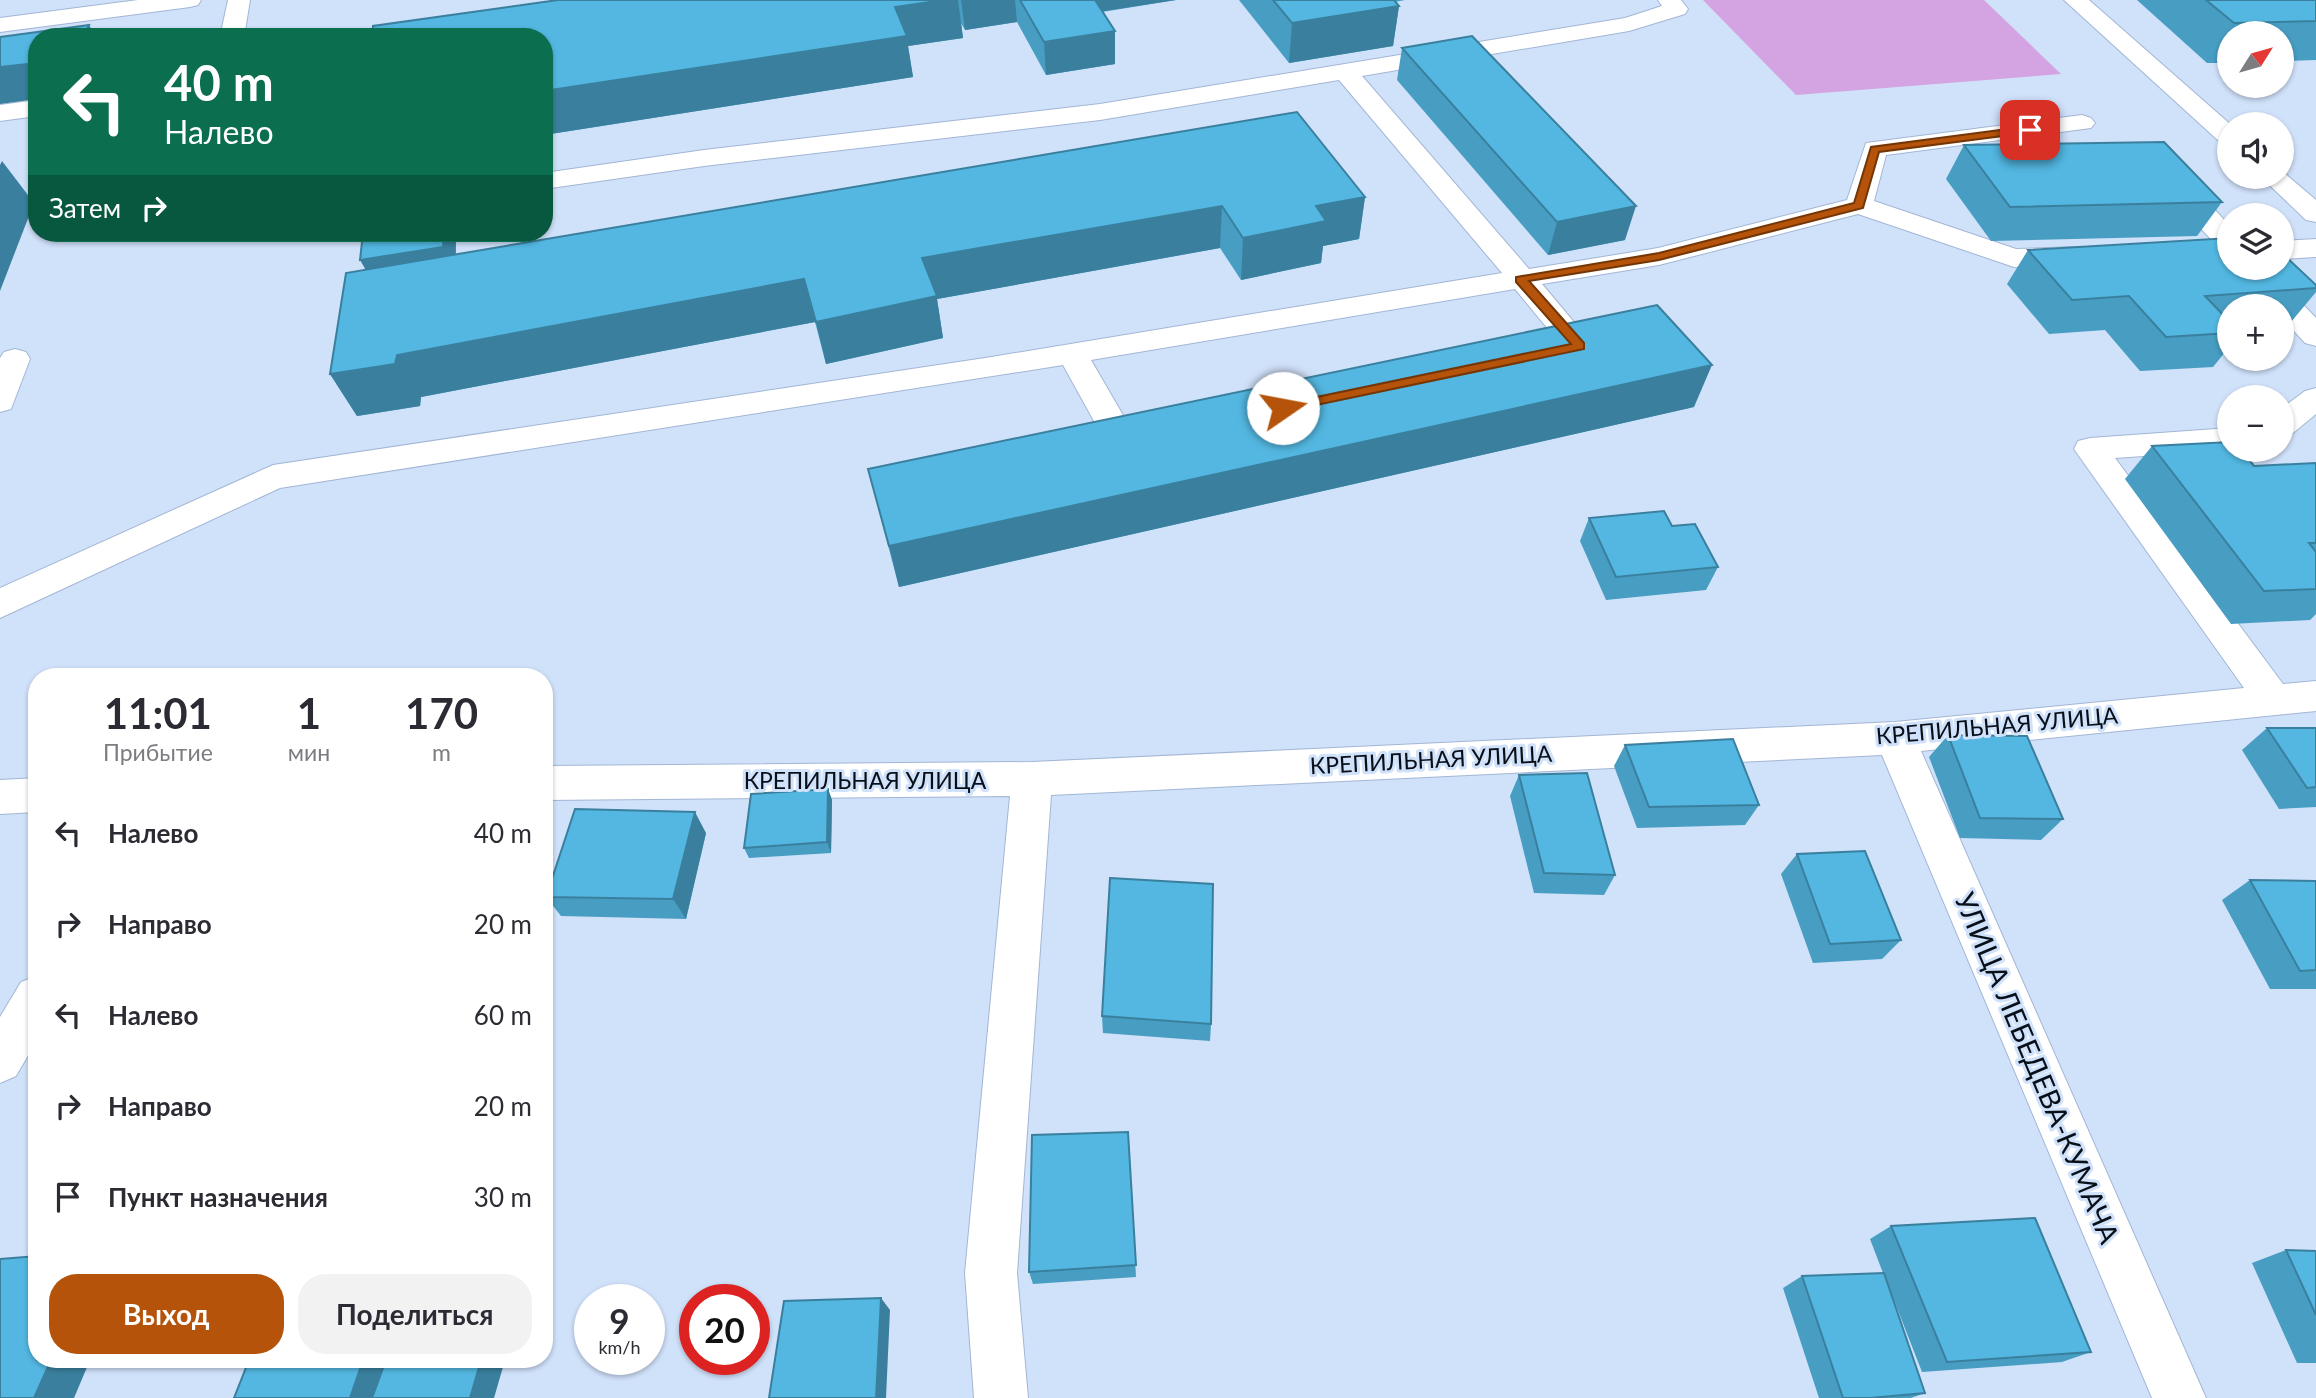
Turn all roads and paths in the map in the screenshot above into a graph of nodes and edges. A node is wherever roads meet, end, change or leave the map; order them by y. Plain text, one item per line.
1 (190, 0) edge
2 (239, 0) edge
3 (1669, 0) edge
4 (2075, 0) edge
5 (0, 25) edge
6 (234, 28) edge
7 (1345, 71) junction
8 (28, 109) edge
9 (0, 113) edge
10 (2082, 123) dead end
11 (2217, 126) edge
12 (2161, 168) edge
13 (553, 180) edge
14 (2288, 189) edge
15 (1859, 205) junction
16 (2316, 214) edge
17 (2217, 244) edge
18 (2316, 248) edge
19 (2294, 249) edge
20 (2098, 256) edge
21 (1521, 279) junction
22 (2263, 280) edge
23 (2316, 337) edge
24 (1072, 354) junction
25 (1526, 357) edge
26 (15, 359) dead end
27 (2316, 398) edge
28 (0, 402) edge
29 (2294, 415) edge
30 (1176, 431) edge
31 (2217, 440) edge
32 (0, 604) edge
33 (2316, 696) edge
34 (2273, 699) junction
35 (1895, 738) junction
36 (1032, 779) junction
37 (553, 783) edge
38 (28, 795) edge
39 (0, 797) edge
40 (28, 1012) edge
41 (0, 1060) edge
42 (1001, 1398) edge
43 (2179, 1398) edge

1 - 5 street
2 - 6 street
3 - 7 street
4 - 11 street
7 - 13 street
7 - 21 street
8 - 9 street
10 - 15 street
12 - 17 street
14 - 16 street
15 - 20 street
15 - 21 street
18 - 19 street
21 - 24 street
21 - 25 street
22 - 23 street
24 - 30 street
24 - 32 street
26 - 28 street
27 - 29 street
31 - 34 street
33 - 34 street, КРЕПИЛЬНАЯ УЛИЦА
34 - 35 street, КРЕПИЛЬНАЯ УЛИЦА
35 - 36 street, КРЕПИЛЬНАЯ УЛИЦА
35 - 43 street, УЛИЦА ЛЕБЕДЕВА-КУМАЧА
36 - 37 street, КРЕПИЛЬНАЯ УЛИЦА
36 - 42 street
38 - 39 street
40 - 41 street

